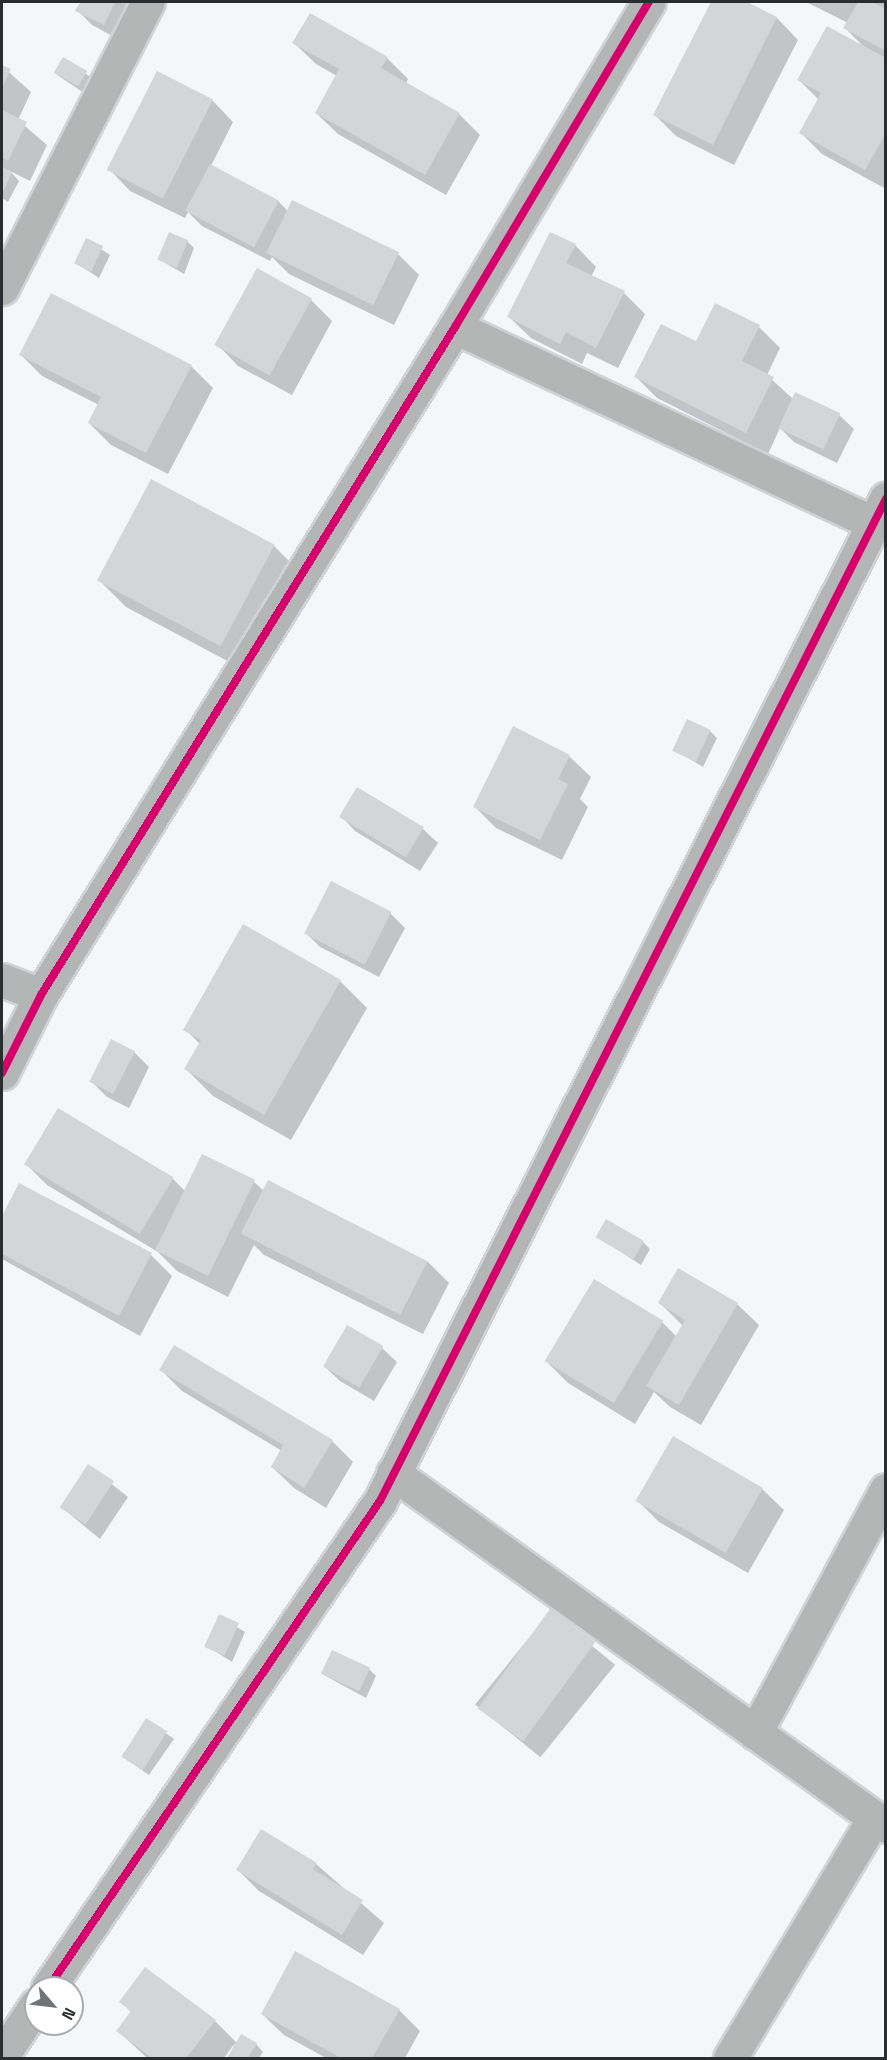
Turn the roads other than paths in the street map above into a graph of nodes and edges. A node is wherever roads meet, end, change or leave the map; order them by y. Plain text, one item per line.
1 (148, 2) edge
2 (650, 2) edge
3 (2, 288) edge
4 (455, 327) junction
5 (879, 511) edge
6 (2, 980) edge
7 (41, 994) junction
8 (2, 1073) edge
9 (393, 1473) junction
10 (885, 1490) edge
11 (756, 1733) junction
12 (880, 1822) edge
13 (56, 1976) edge
14 (24, 2023) edge
15 (2, 2055) edge
16 (730, 2058) edge

1 - 3 street
2 - 4 street
4 - 5 street
4 - 7 street
5 - 9 street
6 - 7 street
7 - 8 street
9 - 11 street
9 - 13 street
10 - 11 street
11 - 12 street
12 - 16 street
14 - 15 street

